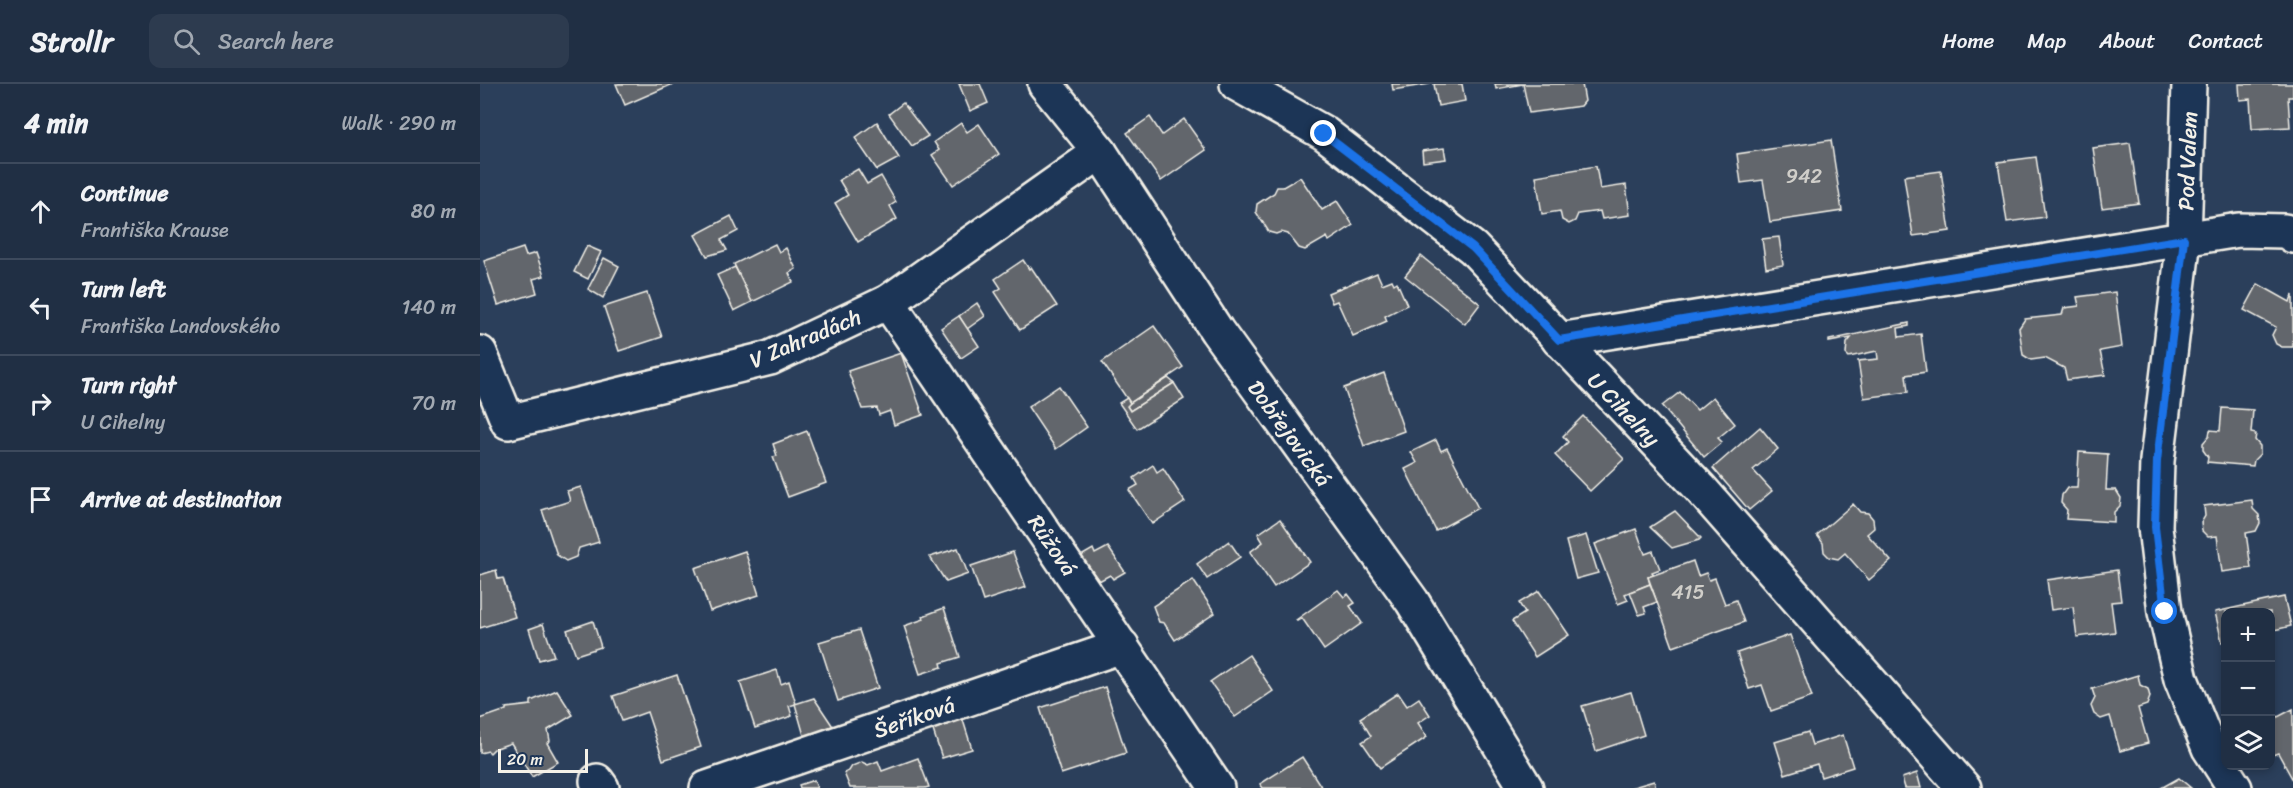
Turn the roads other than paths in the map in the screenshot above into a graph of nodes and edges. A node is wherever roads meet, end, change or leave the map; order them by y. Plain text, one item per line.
1 (1045, 84) edge
2 (1237, 84) edge
3 (2189, 84) edge
4 (1100, 152) junction
5 (2293, 236) edge
6 (2184, 239) junction
7 (888, 302) junction
8 (1559, 340) junction
9 (480, 352) edge
10 (1122, 646) junction
11 (706, 788) edge
12 (1217, 788) edge
13 (1526, 788) edge
14 (1964, 788) edge
15 (2235, 788) edge

1 - 4 street, Dobřejovická
2 - 8 street, U Cihelny
3 - 6 street, Pod Valem
4 - 7 street, V Zahradách
4 - 13 street, Dobřejovická
5 - 6 street
6 - 8 street
6 - 15 street, Pod Valem
7 - 9 street, V Zahradách
7 - 10 street, Růžová
8 - 14 street, U Cihelny
10 - 11 street, Šeříková
10 - 12 street, Růžová

